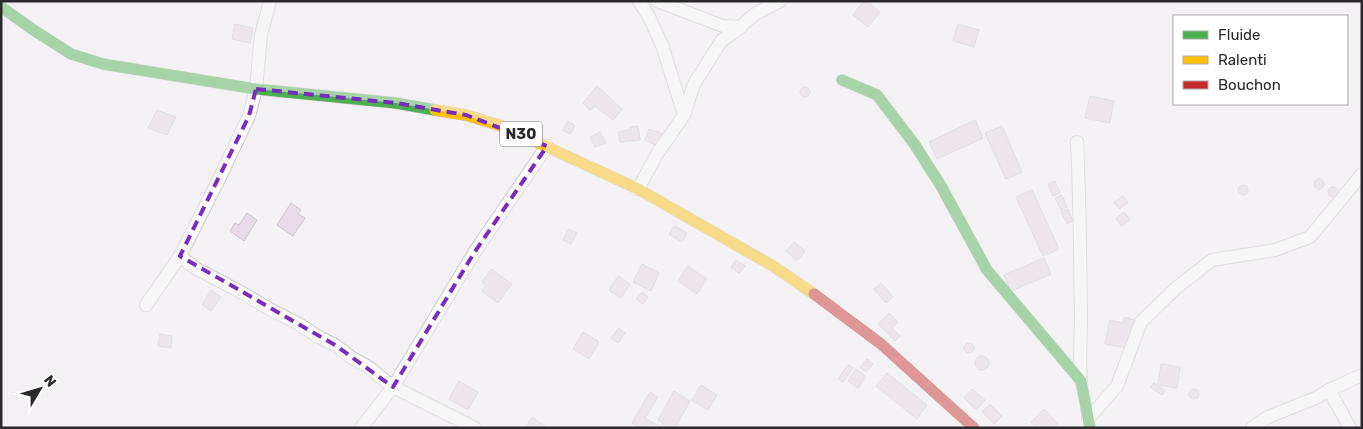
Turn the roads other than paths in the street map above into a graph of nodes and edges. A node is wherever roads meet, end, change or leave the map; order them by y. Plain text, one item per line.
1 (270, 1) edge
2 (639, 1) edge
3 (657, 1) edge
4 (780, 1) edge
5 (1, 7) edge
6 (741, 27) junction
7 (842, 80) dead end
8 (256, 89) junction
9 (684, 115) junction
10 (1077, 142) dead end
11 (547, 146) junction
12 (1362, 174) edge
13 (638, 189) junction
14 (180, 256) junction
15 (146, 305) dead end
16 (1362, 375) edge
17 (1081, 382) junction
18 (393, 387) junction
19 (1329, 390) junction
20 (1089, 423) edge
21 (361, 428) edge
22 (475, 428) edge
23 (974, 428) edge
24 (1252, 428) edge
25 (1350, 428) edge

1 - 8 street
2 - 9 street
3 - 6 street
4 - 6 street
5 - 8 main road, N30
6 - 9 street
7 - 17 main road
8 - 11 main road, N30
8 - 14 street
9 - 13 street
10 - 17 street
11 - 13 main road, N30
11 - 18 street
12 - 20 street
13 - 23 main road, N30
14 - 15 street
14 - 18 street
16 - 19 street
17 - 20 main road
18 - 21 street
18 - 22 street
19 - 24 street
19 - 25 street

